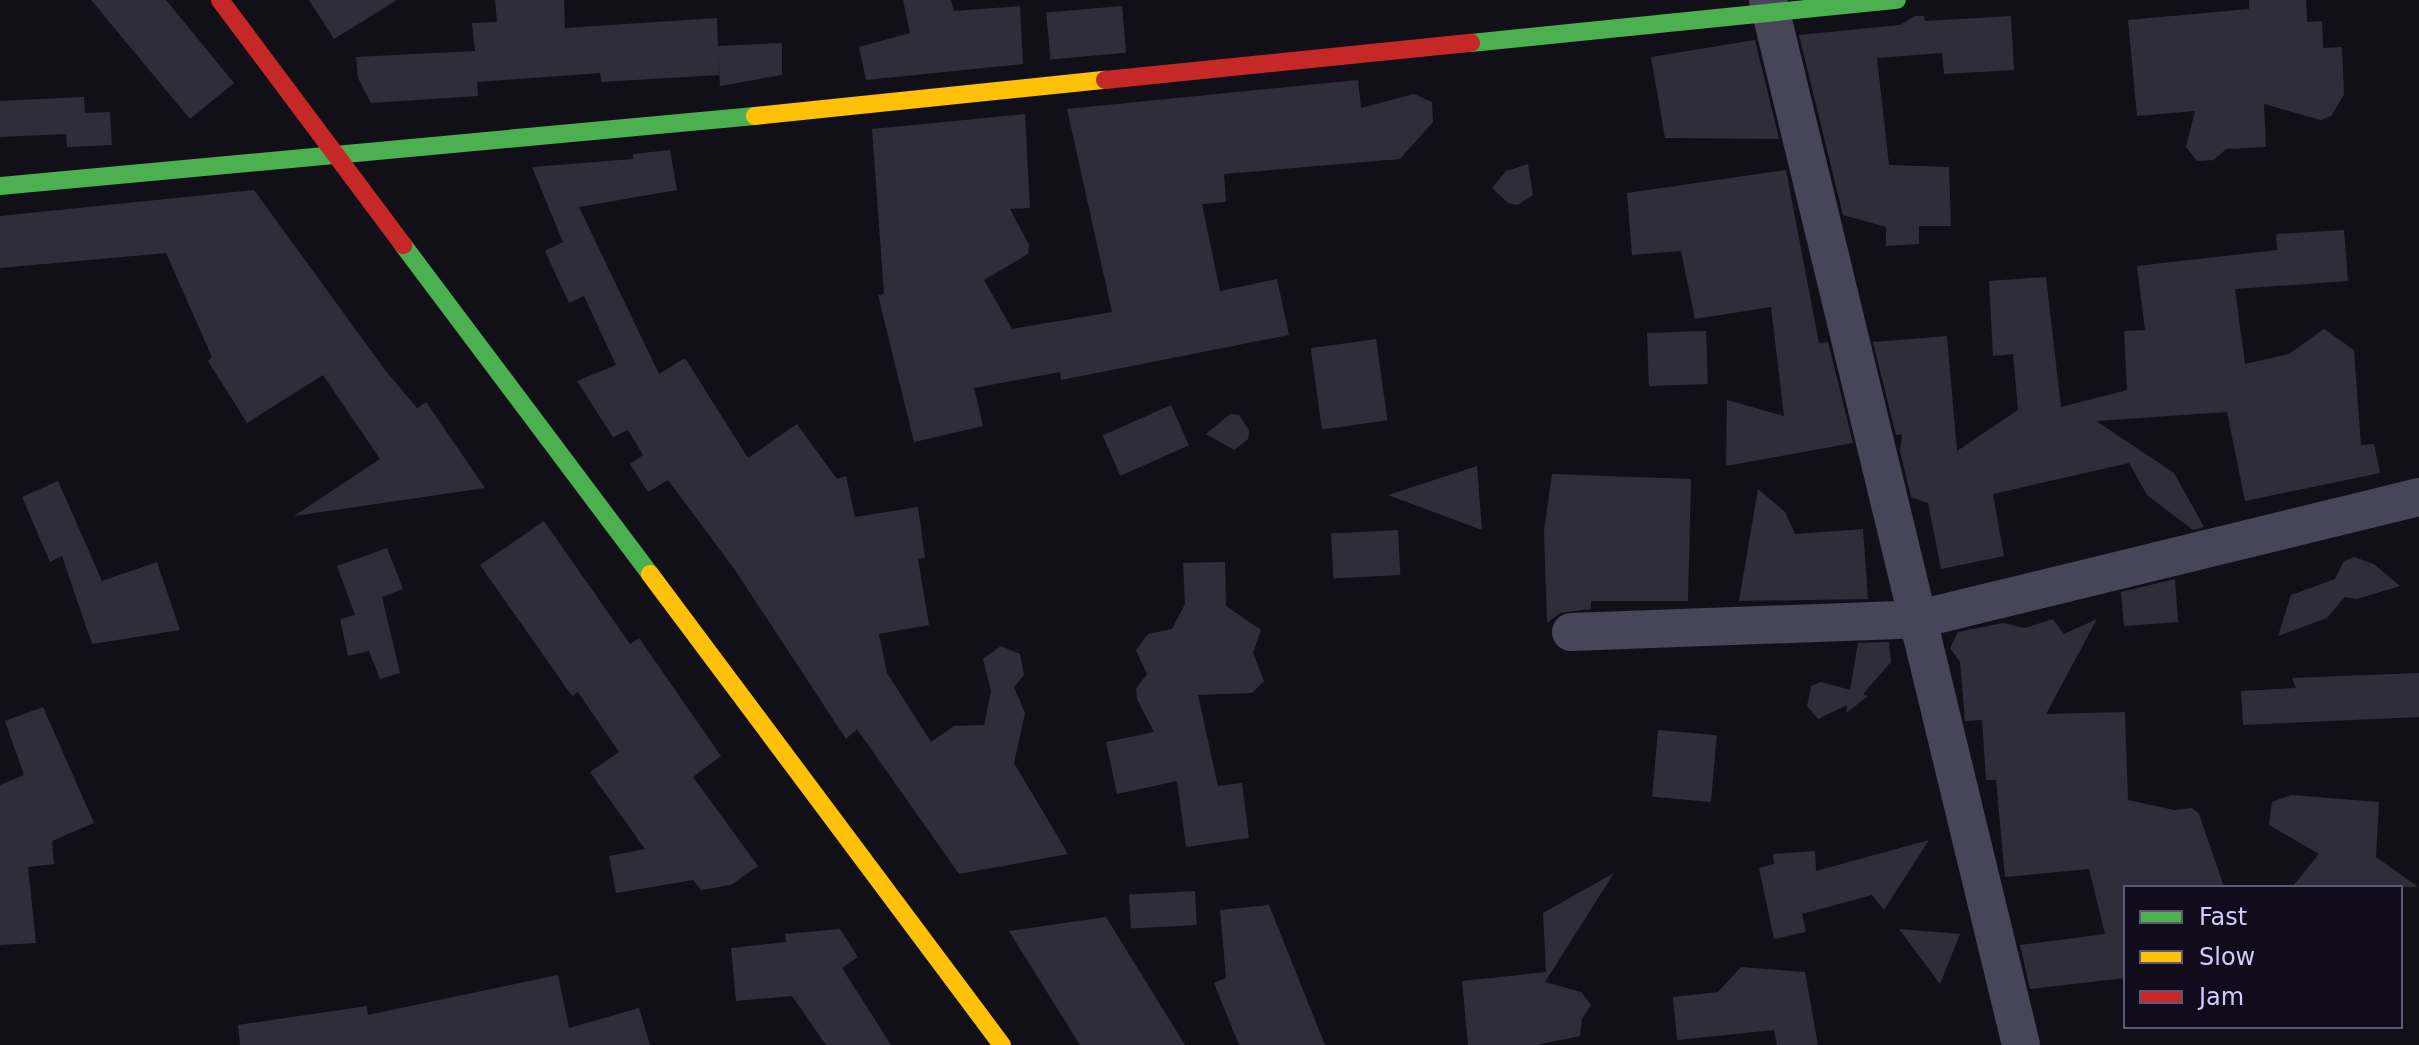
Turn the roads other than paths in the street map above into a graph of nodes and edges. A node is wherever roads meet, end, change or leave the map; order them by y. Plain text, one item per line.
1 (220, 0) edge
2 (1897, 0) edge
3 (1770, 6) edge
4 (341, 158) junction
5 (0, 186) edge
6 (2419, 497) edge
7 (1919, 619) junction
8 (1571, 632) dead end
9 (1002, 1045) edge
10 (2021, 1045) edge

1 - 4 main road
2 - 3 main road
3 - 4 main road
3 - 7 street
4 - 5 main road
4 - 9 main road
6 - 7 street
7 - 8 street
7 - 10 street

